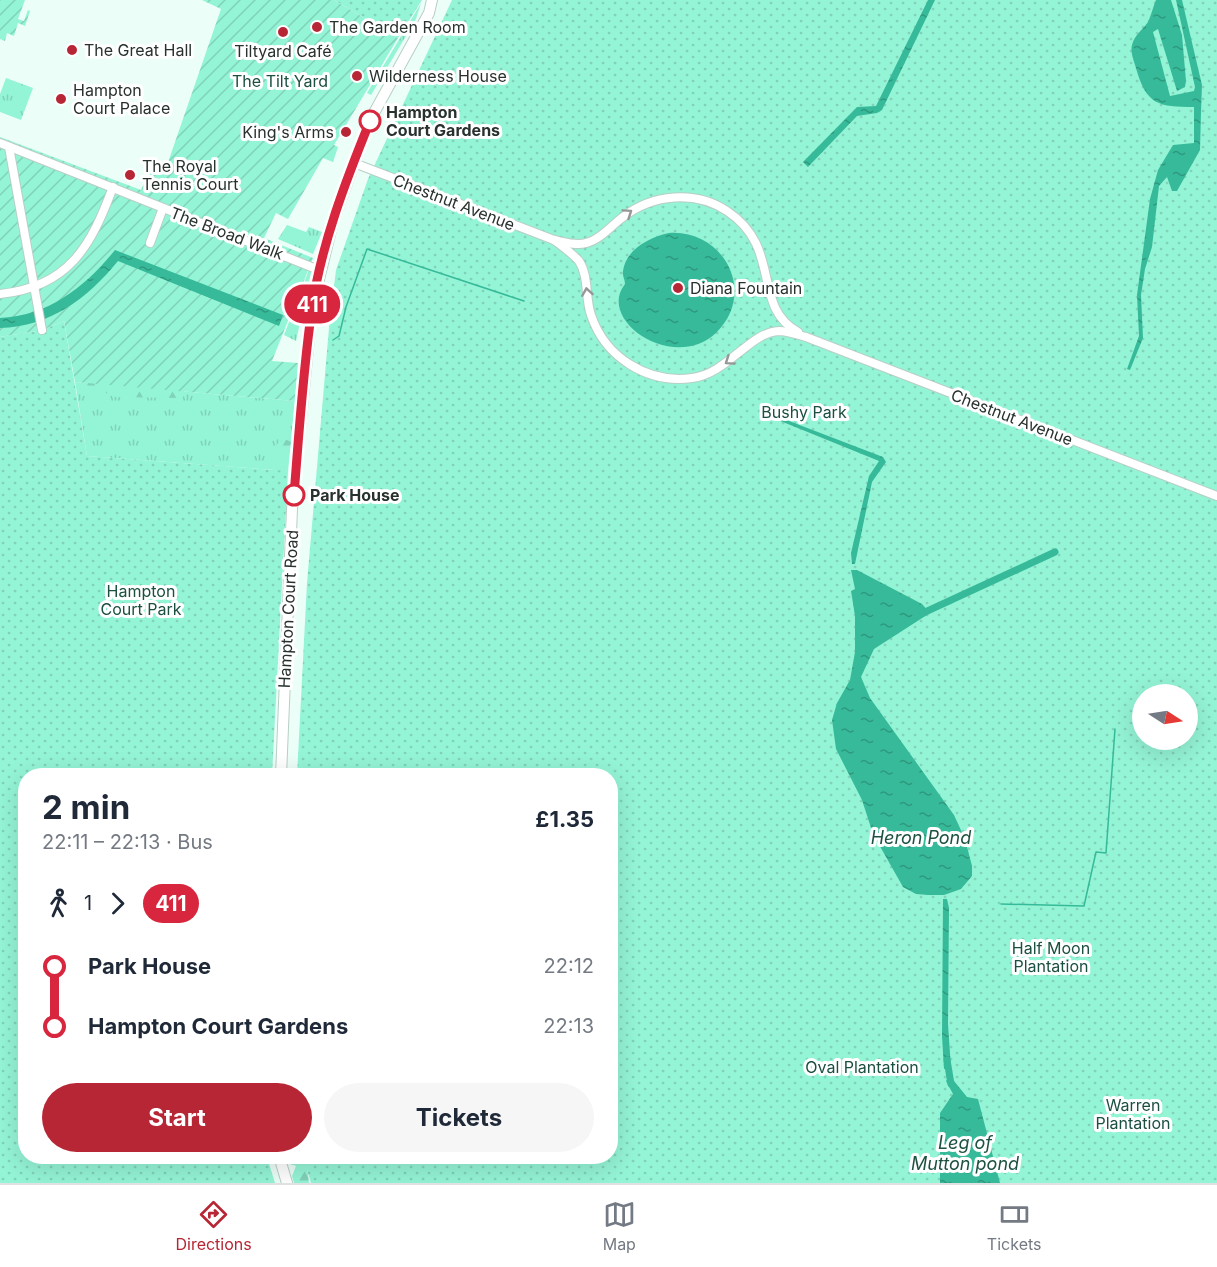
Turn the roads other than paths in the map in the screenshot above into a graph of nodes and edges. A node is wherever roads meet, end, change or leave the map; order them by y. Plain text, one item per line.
1 (432, 0) edge
2 (3, 143) edge
3 (354, 163) junction
4 (113, 187) junction
5 (163, 208) junction
6 (554, 240) junction
7 (150, 243) dead end
8 (580, 243) junction
9 (573, 256) junction
10 (319, 270) junction
11 (34, 286) junction
12 (0, 294) edge
13 (779, 318) junction
14 (41, 327) dead end
15 (778, 331) junction
16 (806, 337) junction
17 (1217, 496) edge
18 (281, 768) edge
19 (281, 1164) edge
20 (287, 1183) edge

1 - 3 main road, Hampton Court Road
2 - 4 street, The Broad Walk
2 - 11 street
3 - 6 street, Chestnut Avenue
3 - 10 main road, Hampton Court Road
4 - 5 street, The Broad Walk
4 - 11 street
5 - 7 street
5 - 10 street, The Broad Walk
6 - 8 street, Chestnut Avenue
6 - 9 street, Chestnut Avenue
8 - 9 street
8 -> 13 street
15 -> 9 street, Chestnut Avenue
10 - 18 main road, Hampton Court Road
11 - 12 street
11 - 14 street
13 - 15 street
13 - 16 street, Chestnut Avenue
15 - 16 street, Chestnut Avenue
16 - 17 street, Chestnut Avenue
19 - 20 main road

